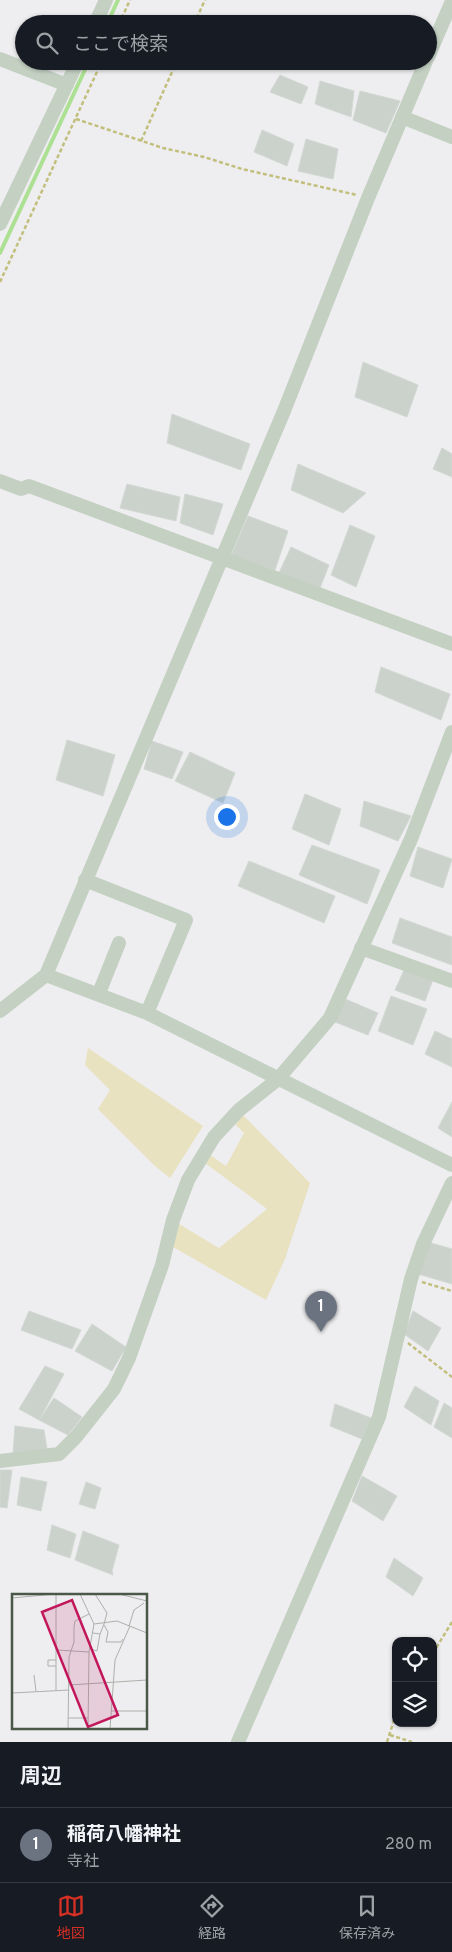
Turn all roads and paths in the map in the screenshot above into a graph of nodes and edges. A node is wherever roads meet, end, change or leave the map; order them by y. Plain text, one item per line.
1 (106, 0) edge
2 (130, 0) edge
3 (205, 0) edge
4 (452, 1) edge
5 (99, 15) edge
6 (123, 15) edge
7 (198, 15) edge
8 (437, 36) edge
9 (0, 59) edge
10 (15, 65) edge
11 (28, 70) edge
12 (74, 70) edge
13 (98, 70) edge
14 (173, 70) edge
15 (422, 70) edge
16 (67, 85) junction
17 (402, 117) junction
18 (76, 119) junction
19 (452, 137) edge
20 (141, 141) junction
21 (368, 198) junction
22 (0, 224) edge
23 (0, 282) edge
24 (0, 481) edge
25 (222, 558) junction
26 (452, 644) edge
27 (452, 732) edge
28 (85, 880) junction
29 (118, 943) dead end
30 (361, 948) junction
31 (46, 975) junction
32 (452, 981) edge
33 (98, 993) junction
34 (3, 1004) edge
35 (147, 1013) junction
36 (278, 1079) junction
37 (452, 1165) edge
38 (452, 1182) edge
39 (411, 1278) junction
40 (452, 1291) edge
41 (399, 1336) junction
42 (452, 1377) edge
43 (0, 1461) edge
44 (452, 1622) edge
45 (437, 1646) edge
46 (392, 1727) edge
47 (390, 1735) junction
48 (238, 1742) edge
49 (387, 1742) edge
50 (412, 1742) edge

1 - 5 street
2 - 6 path
3 - 7 path
4 - 8 street
9 - 10 street
11 - 16 street
12 - 16 street
13 - 18 path
14 - 20 path
15 - 17 street
16 - 22 street
17 - 19 street
17 - 21 street
18 - 20 path
18 - 23 path
20 - 21 path
21 - 25 street
24 - 25 street
25 - 26 street
25 - 28 street
27 - 30 street
28 - 31 street
28 - 35 street
29 - 33 street
30 - 32 street
30 - 36 street
31 - 33 street
31 - 34 street
33 - 35 street
35 - 36 street
36 - 37 street
36 - 43 street
38 - 39 street
39 - 40 path
39 - 41 street
41 - 42 path
41 - 48 street
44 - 45 path
46 - 47 path
47 - 49 path
47 - 50 path

